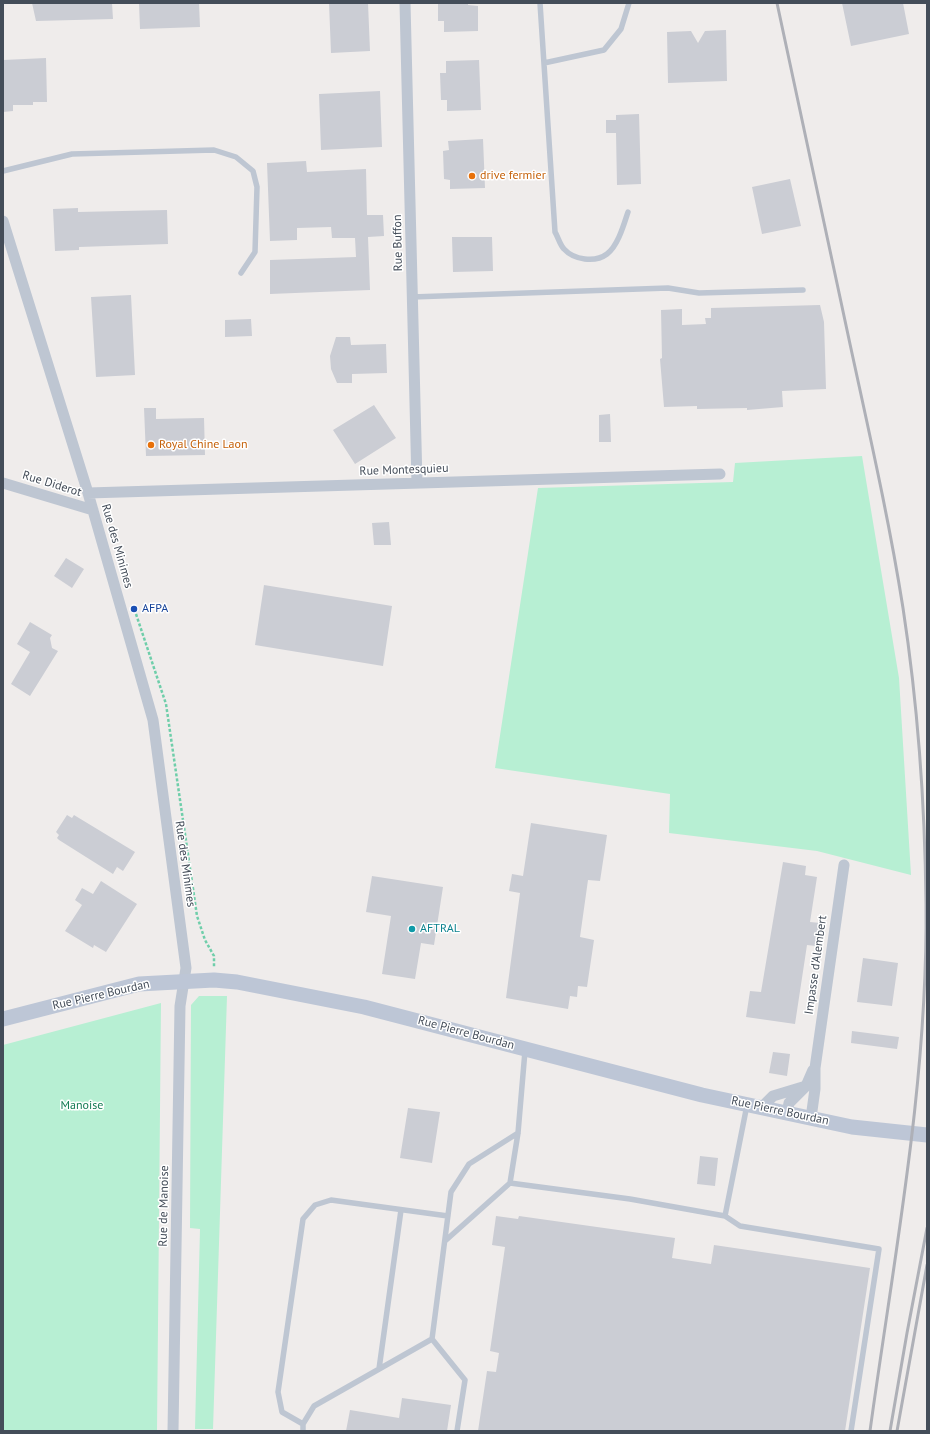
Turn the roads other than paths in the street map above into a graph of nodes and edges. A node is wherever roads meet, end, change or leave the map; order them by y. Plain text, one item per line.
1 (405, 3) edge
2 (540, 3) edge
3 (629, 3) edge
4 (544, 62) junction
5 (3, 172) edge
6 (628, 212) dead end
7 (3, 221) edge
8 (241, 273) dead end
9 (803, 290) dead end
10 (412, 296) junction
11 (720, 474) dead end
12 (3, 483) edge
13 (417, 483) junction
14 (88, 493) junction
15 (93, 510) junction
16 (844, 865) dead end
17 (184, 981) junction
18 (3, 1019) edge
19 (525, 1049) junction
20 (815, 1068) junction
21 (806, 1086) junction
22 (754, 1105) junction
23 (786, 1112) junction
24 (811, 1118) junction
25 (518, 1133) junction
26 (927, 1135) edge
27 (510, 1183) junction
28 (401, 1210) junction
29 (448, 1216) junction
30 (725, 1216) junction
31 (445, 1241) junction
32 (432, 1339) junction
33 (379, 1369) junction
34 (303, 1424) junction
35 (173, 1431) edge
36 (303, 1431) edge
37 (457, 1431) edge
38 (851, 1431) edge

1 - 10 street, Rue Buffon
2 - 4 lane
3 - 4 lane
4 - 6 lane
5 - 8 lane
7 - 14 street, Rue des Minimes
9 - 10 lane
10 - 13 street, Rue Buffon
11 - 13 street, Rue Montesquieu
12 - 15 street, Rue Diderot
13 - 14 street, Rue Montesquieu
14 - 15 street, Rue des Minimes
15 - 17 street, Rue des Minimes
16 - 20 street, Impasse d'Alembert
17 - 18 street, Rue Pierre Bourdan
17 - 19 street, Rue Pierre Bourdan
17 - 35 street, Rue de Manoise
19 - 22 street, Rue Pierre Bourdan
19 - 25 lane
20 - 21 street, Impasse d'Alembert
20 - 24 street, Impasse d'Alembert
21 - 22 street
21 - 23 street, Impasse d'Alembert
22 - 23 street, Rue Pierre Bourdan
22 - 30 lane
23 - 24 street, Rue Pierre Bourdan
24 - 26 street, Rue Pierre Bourdan
25 - 27 lane
25 - 29 lane
27 - 30 lane
27 - 31 lane
28 - 29 lane
28 - 33 lane
28 - 34 lane
29 - 31 lane
30 - 38 lane
31 - 32 lane
32 - 33 lane
32 - 37 lane
33 - 34 lane
34 - 36 lane

